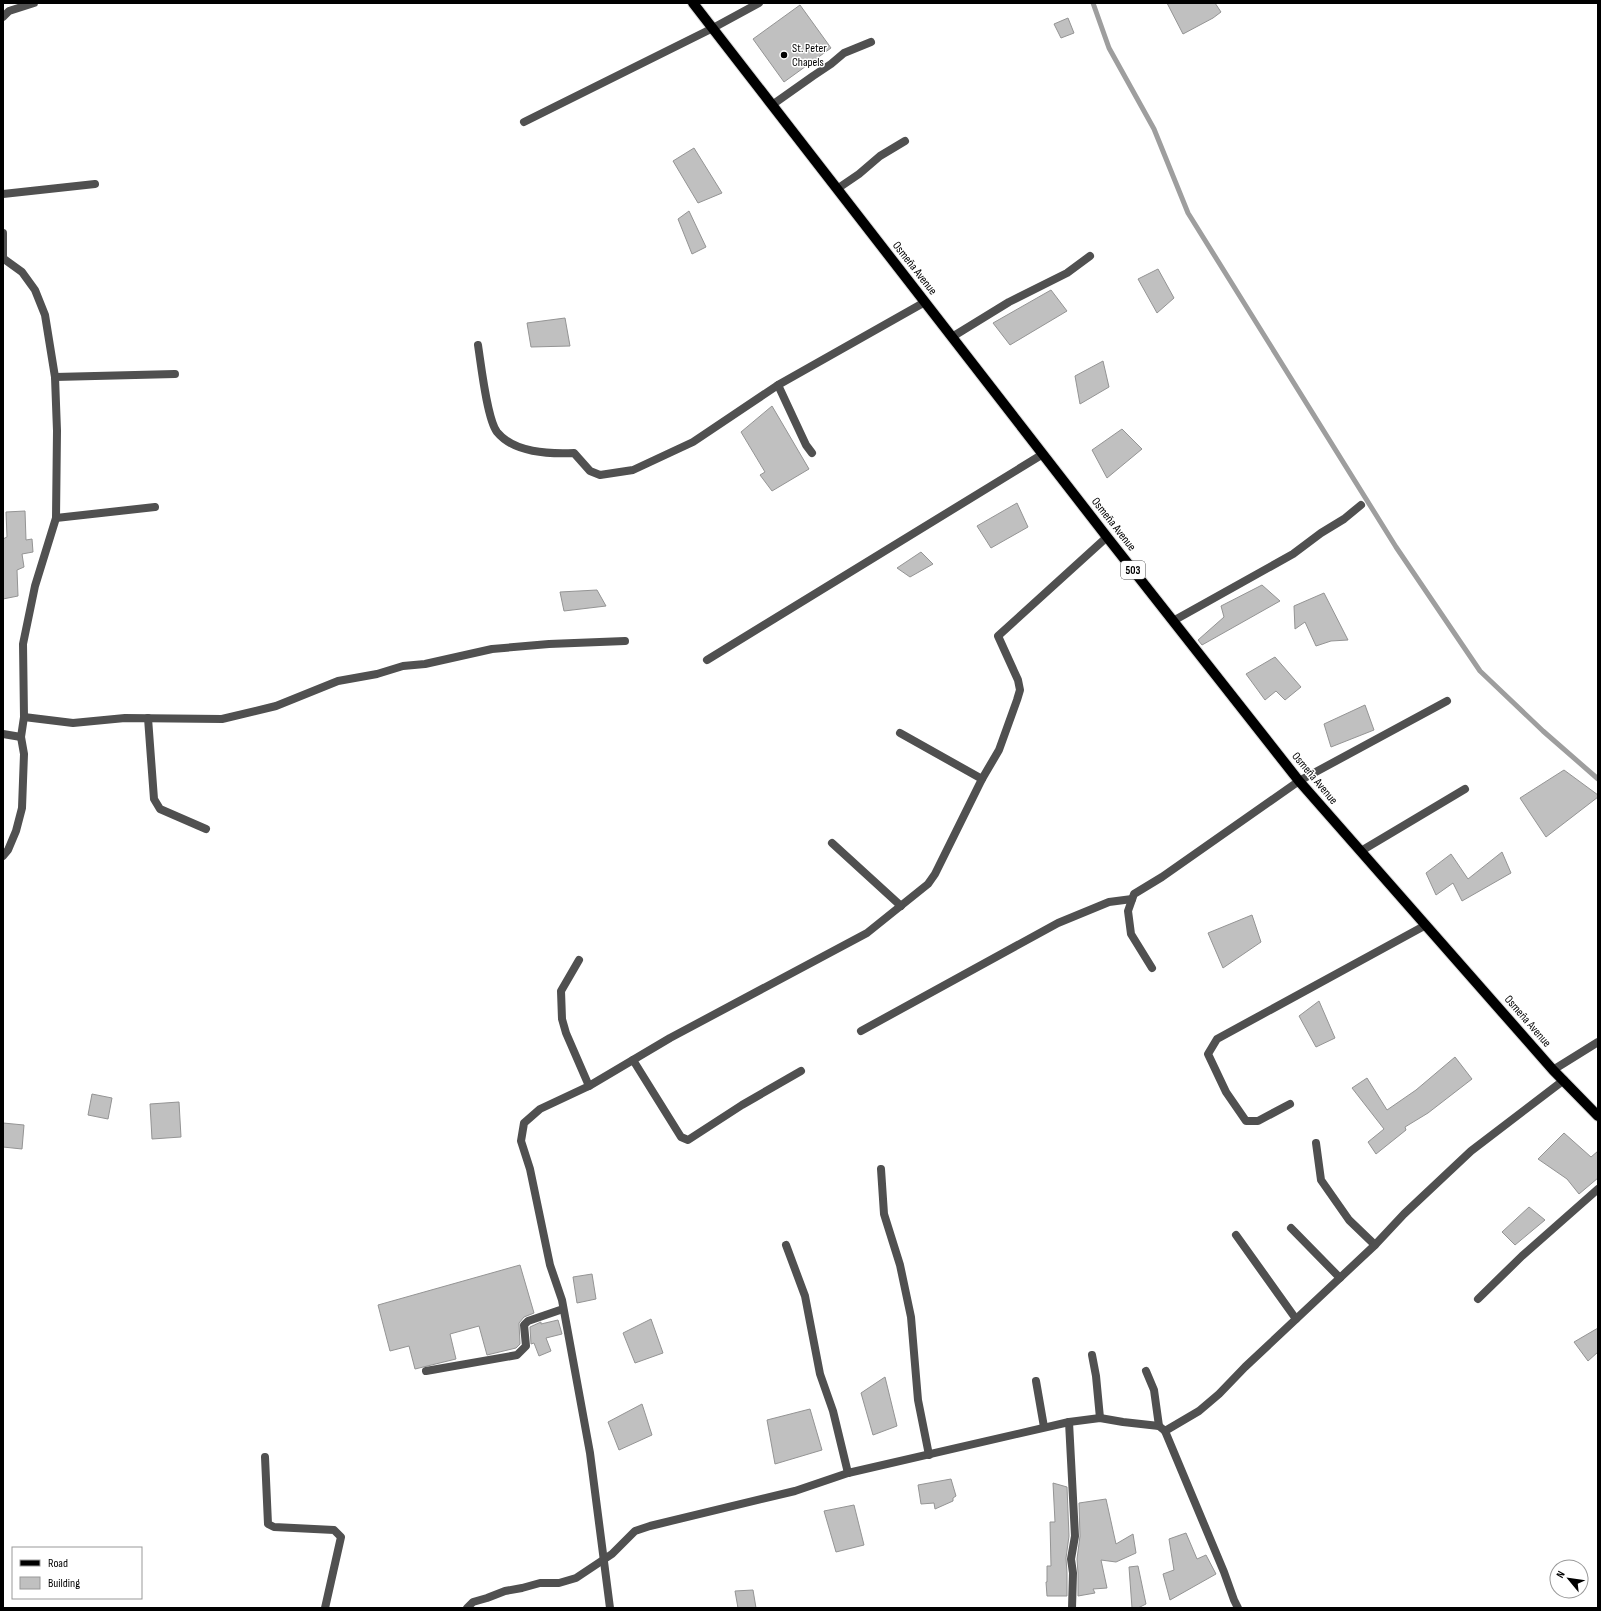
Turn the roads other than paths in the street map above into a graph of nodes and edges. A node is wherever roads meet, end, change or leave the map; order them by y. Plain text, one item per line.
1 (34, 3) edge
2 (693, 3) edge
3 (759, 3) edge
4 (3, 17) edge
5 (713, 28) junction
6 (871, 42) dead end
7 (772, 105) junction
8 (524, 122) dead end
9 (905, 141) dead end
10 (95, 184) dead end
11 (837, 189) junction
12 (3, 194) edge
13 (3, 233) edge
14 (1090, 256) dead end
15 (3, 259) edge
16 (925, 302) junction
17 (952, 337) junction
18 (478, 345) dead end
19 (175, 374) dead end
20 (55, 377) junction
21 (778, 385) junction
22 (812, 453) dead end
23 (1042, 454) junction
24 (1361, 505) dead end
25 (155, 507) dead end
26 (56, 518) junction
27 (1106, 537) junction
28 (1173, 621) junction
29 (625, 641) dead end
30 (707, 660) dead end
31 (1446, 701) dead end
32 (24, 717) junction
33 (148, 718) junction
34 (3, 734) edge
35 (900, 734) dead end
36 (21, 737) junction
37 (982, 779) junction
38 (1299, 781) junction
39 (1465, 789) dead end
40 (206, 829) dead end
41 (832, 843) dead end
42 (1361, 851) junction
43 (3, 856) edge
44 (1132, 899) junction
45 (901, 906) junction
46 (1426, 925) junction
47 (578, 960) dead end
48 (1152, 968) dead end
49 (860, 1031) dead end
50 (1598, 1042) edge
51 (633, 1060) junction
52 (1553, 1070) junction
53 (801, 1071) dead end
54 (1564, 1080) junction
55 (589, 1086) junction
56 (1290, 1104) dead end
57 (1598, 1116) edge
58 (1316, 1144) dead end
59 (881, 1169) dead end
60 (1598, 1189) edge
61 (1291, 1228) dead end
62 (1236, 1235) dead end
63 (786, 1245) dead end
64 (1375, 1245) junction
65 (1340, 1278) junction
66 (1478, 1299) dead end
67 (563, 1310) junction
68 (1296, 1319) junction
69 (1092, 1355) dead end
70 (1146, 1370) dead end
71 (426, 1371) dead end
72 (1036, 1381) dead end
73 (1100, 1418) junction
74 (1069, 1422) junction
75 (1044, 1427) junction
76 (1162, 1428) junction
77 (929, 1455) junction
78 (265, 1457) dead end
79 (848, 1473) junction
80 (604, 1560) junction
81 (325, 1608) edge
82 (467, 1608) edge
83 (610, 1608) edge
84 (1072, 1608) edge
85 (1238, 1608) edge

1 - 4 street
2 - 5 main road, Osmeña Avenue / 503
3 - 5 street
5 - 7 main road, Osmeña Avenue / 503
5 - 8 street
6 - 7 street
7 - 11 main road, Osmeña Avenue / 503
9 - 11 street
10 - 12 street
11 - 16 main road, Osmeña Avenue / 503
13 - 15 street
14 - 17 street
15 - 20 street
16 - 17 main road, Osmeña Avenue / 503
16 - 21 street
17 - 23 main road, Osmeña Avenue / 503
18 - 21 street
19 - 20 street
20 - 26 street
21 - 22 street
23 - 27 main road, Osmeña Avenue / 503
23 - 30 street
24 - 28 street
25 - 26 street
26 - 32 street
27 - 28 main road, Osmeña Avenue / 503
27 - 37 street
28 - 38 main road, Osmeña Avenue / 503
29 - 33 street
31 - 38 street
32 - 33 street
32 - 36 street
33 - 40 street
34 - 36 street
35 - 37 street
36 - 43 street
37 - 45 street
38 - 42 main road, Osmeña Avenue / 503
38 - 44 street
39 - 42 street
41 - 45 street
42 - 46 main road, Osmeña Avenue / 503
44 - 48 street
44 - 49 street
45 - 51 street
46 - 52 main road, Osmeña Avenue / 503
46 - 56 street
47 - 55 street
50 - 52 street
51 - 53 street
51 - 55 street
52 - 54 main road, Osmeña Avenue / 503
54 - 57 main road, Osmeña Avenue / 503
54 - 64 street
55 - 67 street
58 - 64 street
59 - 77 street
60 - 66 street
61 - 65 street
62 - 68 street
63 - 79 street
64 - 65 street
65 - 68 street
67 - 71 street
67 - 80 street
68 - 76 street
69 - 73 street
70 - 76 street
72 - 75 street
73 - 74 street
73 - 76 street
74 - 75 street
74 - 84 street
75 - 77 street
76 - 85 street
77 - 79 street
78 - 81 street
79 - 80 street
80 - 82 street
80 - 83 street

